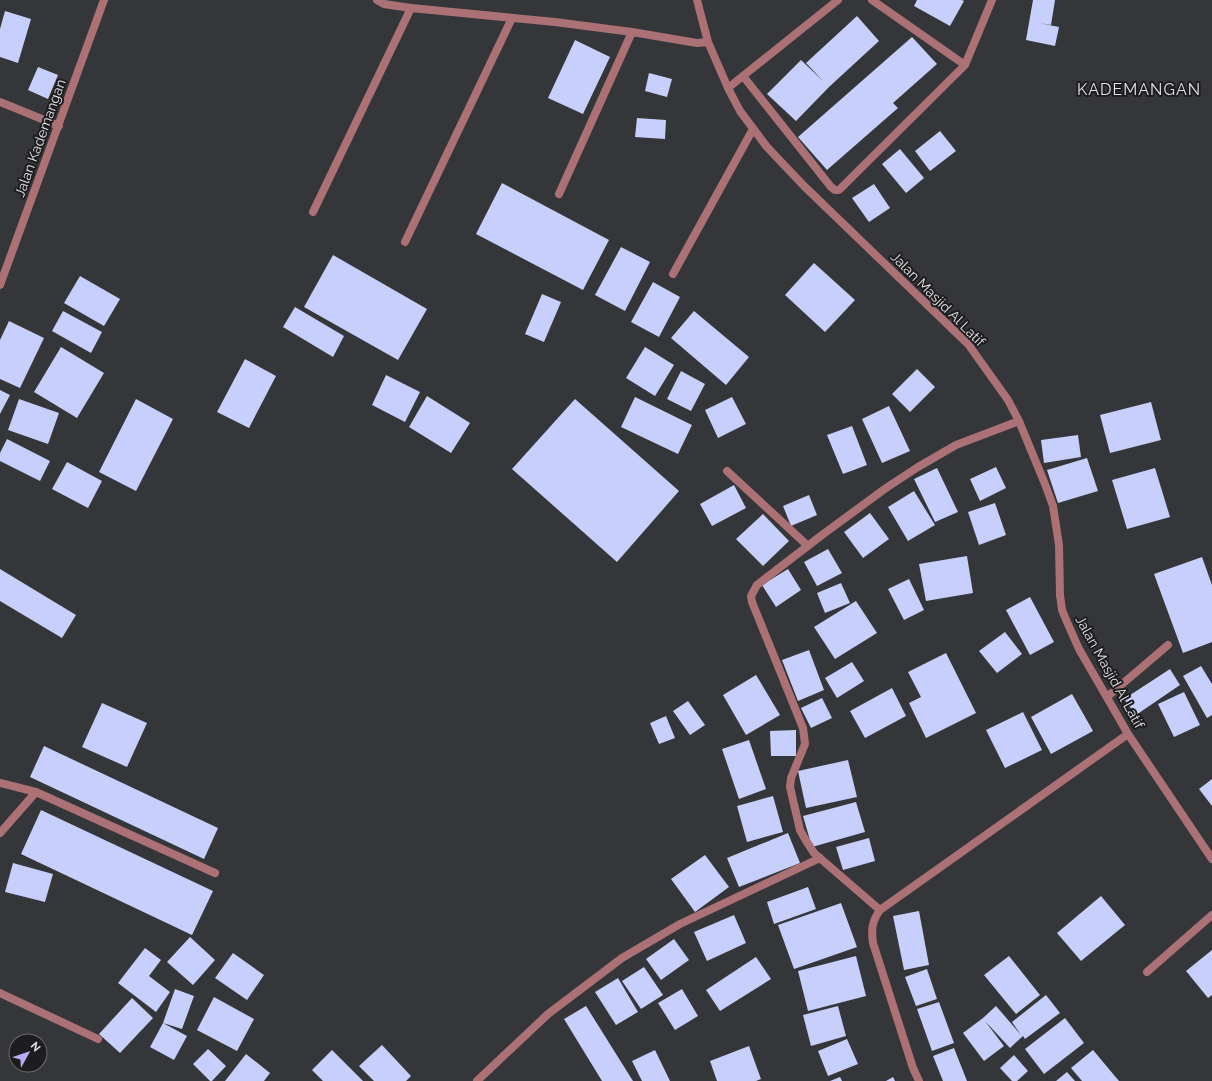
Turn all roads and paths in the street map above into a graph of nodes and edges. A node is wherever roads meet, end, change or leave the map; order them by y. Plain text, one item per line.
1 (104, 0) edge
2 (377, 0) edge
3 (697, 0) edge
4 (838, 0) edge
5 (872, 0) edge
6 (992, 0) edge
7 (411, 8) junction
8 (512, 18) junction
9 (632, 32) junction
10 (708, 42) junction
11 (965, 65) junction
12 (743, 76) junction
13 (728, 88) junction
14 (0, 102) edge
15 (59, 126) junction
16 (753, 129) junction
17 (559, 194) dead end
18 (313, 212) dead end
19 (406, 242) dead end
20 (673, 274) dead end
21 (0, 285) edge
22 (1019, 421) junction
23 (727, 471) dead end
24 (808, 546) junction
25 (1168, 646) dead end
26 (1107, 697) junction
27 (1128, 734) junction
28 (0, 783) edge
29 (36, 792) junction
30 (0, 833) edge
31 (820, 858) junction
32 (1212, 859) edge
33 (215, 873) dead end
34 (880, 910) junction
35 (1212, 915) edge
36 (1147, 972) dead end
37 (0, 993) edge
38 (98, 1039) dead end
39 (477, 1081) edge
40 (919, 1081) edge

1 - 15 street, Jalan Kademangan
2 - 7 street
3 - 10 street, Jalan Masjid Al Latif
4 - 12 street
5 - 11 street
6 - 11 street
7 - 8 street
7 - 18 street
8 - 9 street
8 - 19 street
9 - 10 street
9 - 17 street
10 - 13 street, Jalan Masjid Al Latif
11 - 12 street
12 - 13 street
13 - 16 street, Jalan Masjid Al Latif
14 - 15 street
15 - 21 street, Jalan Kademangan
16 - 20 street
16 - 22 street, Jalan Masjid Al Latif
22 - 24 street
22 - 26 street, Jalan Masjid Al Latif
23 - 24 street
24 - 31 street
25 - 26 street
26 - 27 street, Jalan Masjid Al Latif
27 - 32 street, Jalan Masjid Al Latif
27 - 34 street
28 - 29 street
29 - 30 street
29 - 33 street
31 - 34 street
31 - 39 street
34 - 40 street
35 - 36 street
37 - 38 street

